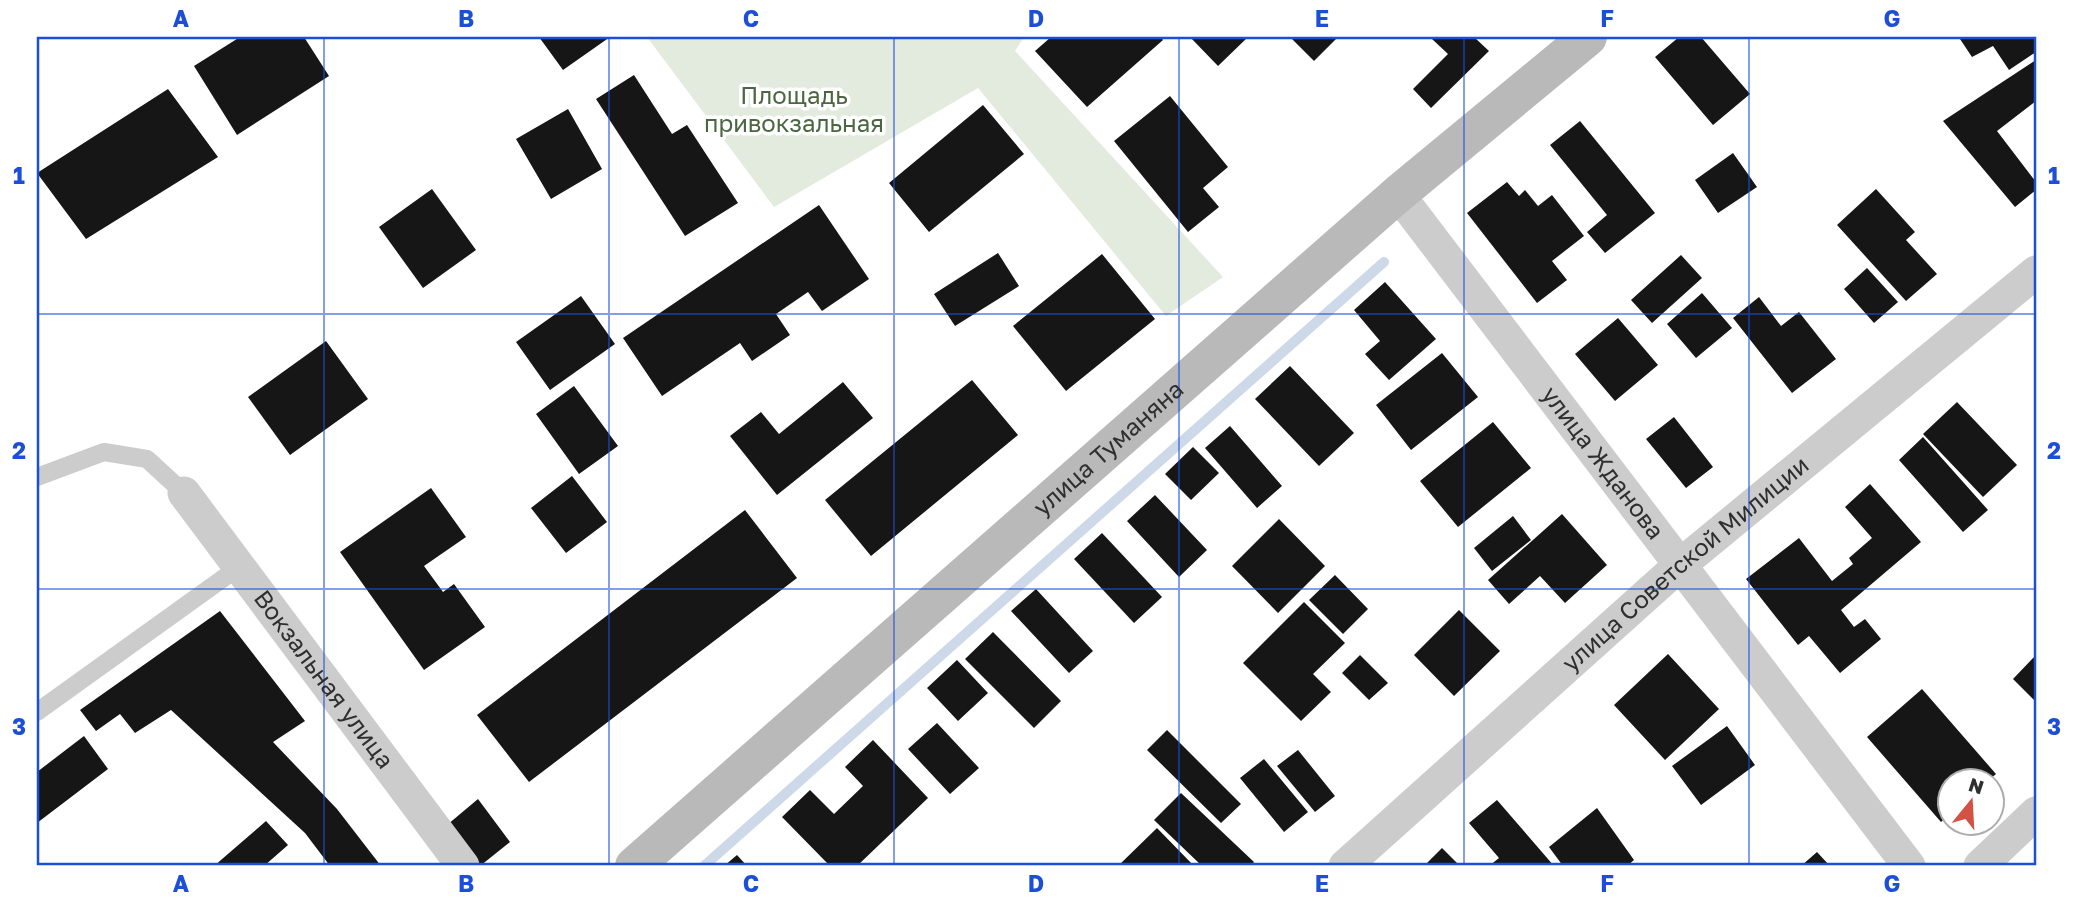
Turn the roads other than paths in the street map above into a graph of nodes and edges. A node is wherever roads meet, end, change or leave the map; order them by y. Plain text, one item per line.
1 (1588, 37) edge
2 (1398, 194) junction
3 (2036, 272) edge
4 (37, 477) edge
5 (184, 493) joint
6 (1680, 565) junction
7 (239, 567) junction
8 (37, 712) edge
9 (2036, 813) edge
10 (463, 866) edge
11 (634, 866) edge
12 (1345, 866) edge
13 (1909, 866) edge
14 (1980, 866) edge

1 - 2 street, улица Туманяна
2 - 6 street, улица Жданова
2 - 11 street, улица Туманяна
3 - 6 street, улица Советской Милиции
4 - 5 lane
5 - 7 street, Вокзальная улица
6 - 12 street, улица Советской Милиции
6 - 13 street, улица Жданова
7 - 8 lane
7 - 10 street, Вокзальная улица
9 - 14 street

